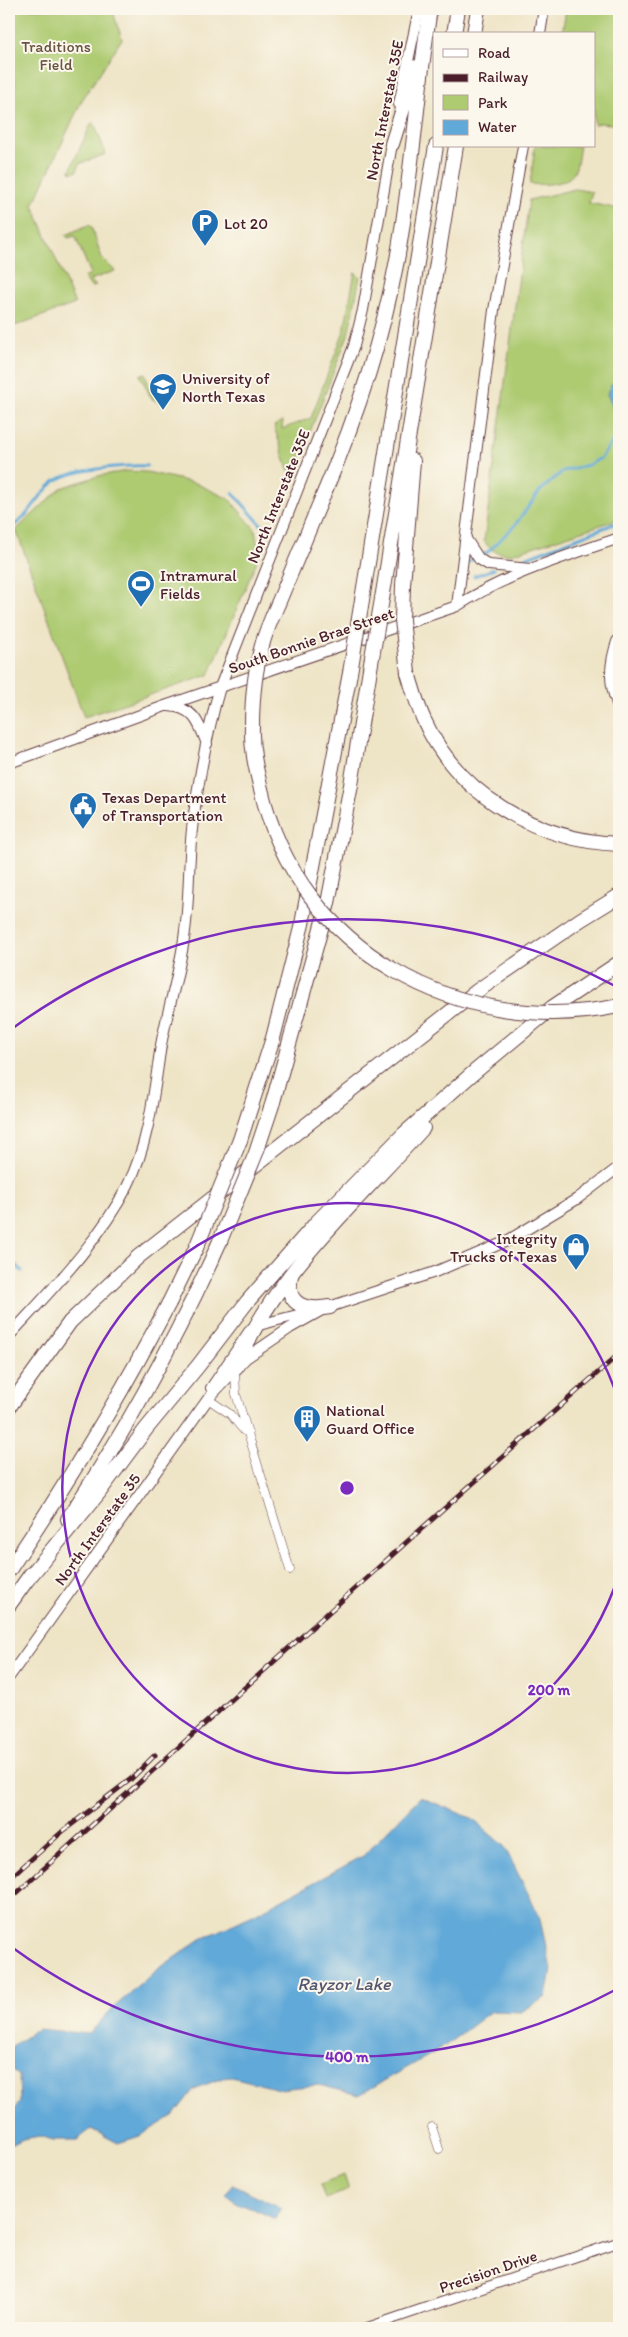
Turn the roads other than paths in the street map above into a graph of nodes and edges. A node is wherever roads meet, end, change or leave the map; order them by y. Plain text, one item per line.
1 (419, 9) edge
2 (430, 9) edge
3 (458, 9) edge
4 (478, 9) edge
5 (544, 9) edge
6 (427, 28) junction
7 (454, 32) edge
8 (474, 32) edge
9 (540, 32) edge
10 (392, 144) junction
11 (436, 148) edge
12 (456, 148) edge
13 (522, 148) edge
14 (406, 328) junction
15 (425, 333) junction
16 (396, 364) dead end
17 (619, 538) edge
18 (466, 539) junction
19 (531, 569) junction
20 (457, 606) junction
21 (619, 642) edge
22 (220, 688) junction
23 (619, 703) edge
24 (164, 706) junction
25 (207, 745) junction
26 (10, 761) edge
27 (619, 844) edge
28 (619, 896) edge
29 (619, 963) edge
30 (619, 1006) edge
31 (472, 1074) junction
32 (619, 1167) edge
33 (291, 1275) junction
34 (330, 1307) junction
35 (255, 1326) junction
36 (9, 1336) edge
37 (236, 1367) junction
38 (208, 1398) junction
39 (9, 1406) edge
40 (249, 1439) junction
41 (9, 1570) edge
42 (290, 1570) dead end
43 (27, 1580) junction
44 (9, 1606) edge
45 (9, 1677) edge
46 (432, 2127) dead end
47 (439, 2148) dead end
48 (619, 2242) edge
49 (366, 2328) edge

1 - 10 main road, North Interstate 35E
2 - 6 highway
3 - 7 highway
4 - 8 highway
5 - 9 main road
6 - 10 highway
6 - 30 highway, bridge
10 - 22 main road, North Interstate 35E
11 - 14 highway
12 - 15 highway
13 - 18 main road
14 - 16 highway
14 - 41 highway, bridge
15 - 27 highway, bridge
15 - 43 highway, bridge
17 - 19 main road, South Bonnie Brae Street
18 - 19 main road
18 - 20 main road
19 - 20 main road, South Bonnie Brae Street
20 - 22 main road, South Bonnie Brae Street
21 - 23 highway
22 - 24 main road, South Bonnie Brae Street
22 - 25 main road, North Interstate 35E
24 - 25 main road
24 - 26 main road, South Bonnie Brae Street
25 - 36 main road, North Interstate 35E
28 - 39 highway
29 - 31 highway
31 - 33 highway
31 - 43 highway
32 - 34 main road, North Interstate 35
33 - 34 highway
33 - 35 highway
34 - 35 main road, North Interstate 35
34 - 37 main road, North Interstate 35
35 - 37 highway
35 - 38 main road, North Interstate 35
37 - 38 main road, North Interstate 35
37 - 40 street
38 - 40 street
38 - 45 main road, North Interstate 35
40 - 42 street
43 - 44 highway
46 - 47 street
48 - 49 street, Precision Drive

